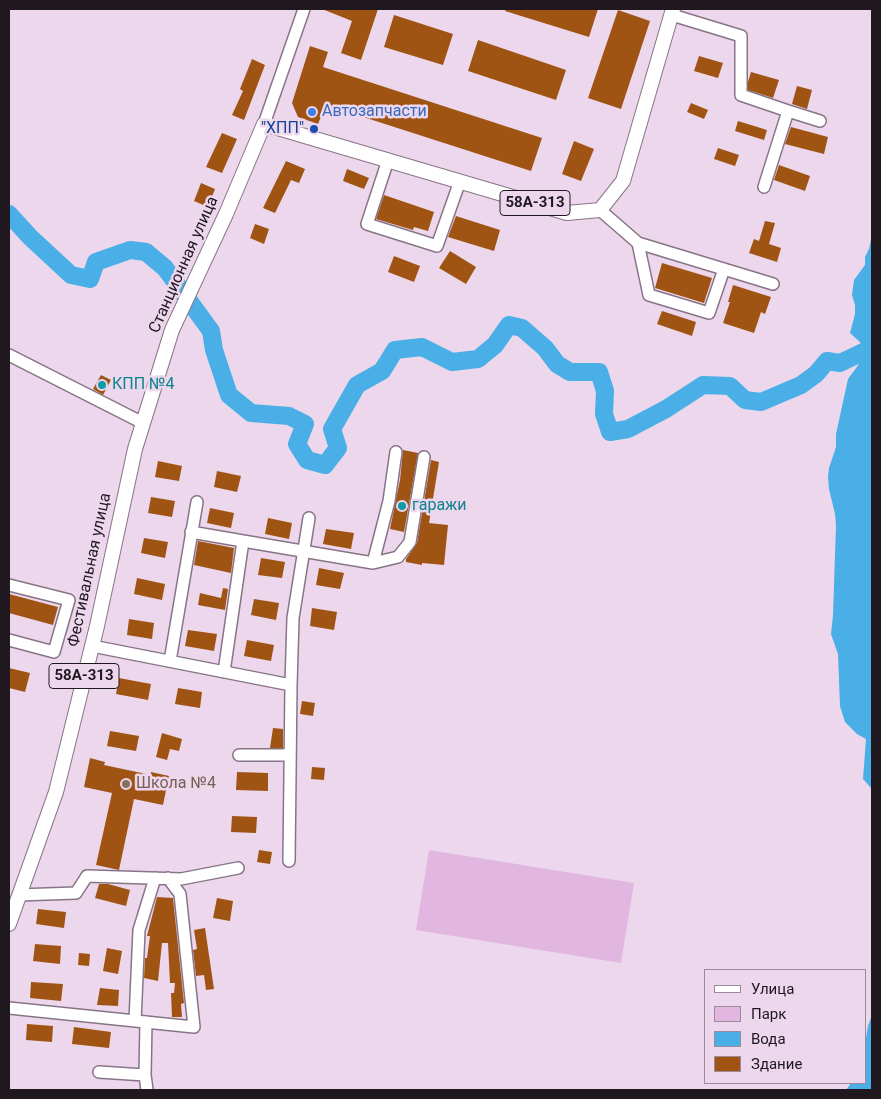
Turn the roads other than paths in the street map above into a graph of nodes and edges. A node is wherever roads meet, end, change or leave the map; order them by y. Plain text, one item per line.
1 (304, 9) edge
2 (673, 12) edge
3 (788, 111) junction
4 (820, 121) dead end
5 (264, 124) junction
6 (388, 160) junction
7 (460, 181) junction
8 (764, 187) dead end
9 (600, 210) junction
10 (638, 243) junction
11 (724, 269) junction
12 (773, 284) dead end
13 (9, 355) edge
14 (143, 423) junction
15 (396, 452) dead end
16 (424, 457) dead end
17 (196, 502) dead end
18 (309, 518) dead end
19 (192, 532) junction
20 (243, 541) junction
21 (304, 552) junction
22 (373, 563) junction
23 (9, 585) edge
24 (9, 640) edge
25 (92, 646) junction
26 (170, 661) junction
27 (224, 672) junction
28 (291, 684) junction
29 (290, 753) junction
30 (239, 755) dead end
31 (289, 861) dead end
32 (238, 868) dead end
33 (155, 878) junction
34 (168, 878) junction
35 (18, 895) junction
36 (9, 924) edge
37 (9, 1008) edge
38 (140, 1022) junction
39 (99, 1072) dead end
40 (145, 1075) junction
41 (146, 1090) edge

1 - 5 street
2 - 3 street
2 - 9 main road
3 - 4 street
3 - 8 street
5 - 6 main road, 58А-313
5 - 14 main road, Станционная улица / 58А-313
6 - 7 main road, 58А-313
6 - 7 street
7 - 9 main road, 58А-313
9 - 10 street
10 - 11 street
10 - 11 street
11 - 12 street
13 - 14 street
14 - 25 main road, Фестивальная улица / 58А-313
15 - 22 street
16 - 22 street
17 - 19 street
18 - 21 street
19 - 20 street
19 - 26 street
20 - 21 street
20 - 27 street
21 - 22 street
21 - 28 street
23 - 24 street
25 - 26 street
25 - 35 main road, Фестивальная улица / 58А-313
26 - 27 street
27 - 28 street
28 - 29 street
29 - 30 street
29 - 31 street
32 - 34 street
33 - 34 street
33 - 35 street
33 - 38 street
34 - 38 street
35 - 36 main road, Фестивальная улица / 58А-313
37 - 38 street
38 - 40 street
39 - 40 street
40 - 41 street

